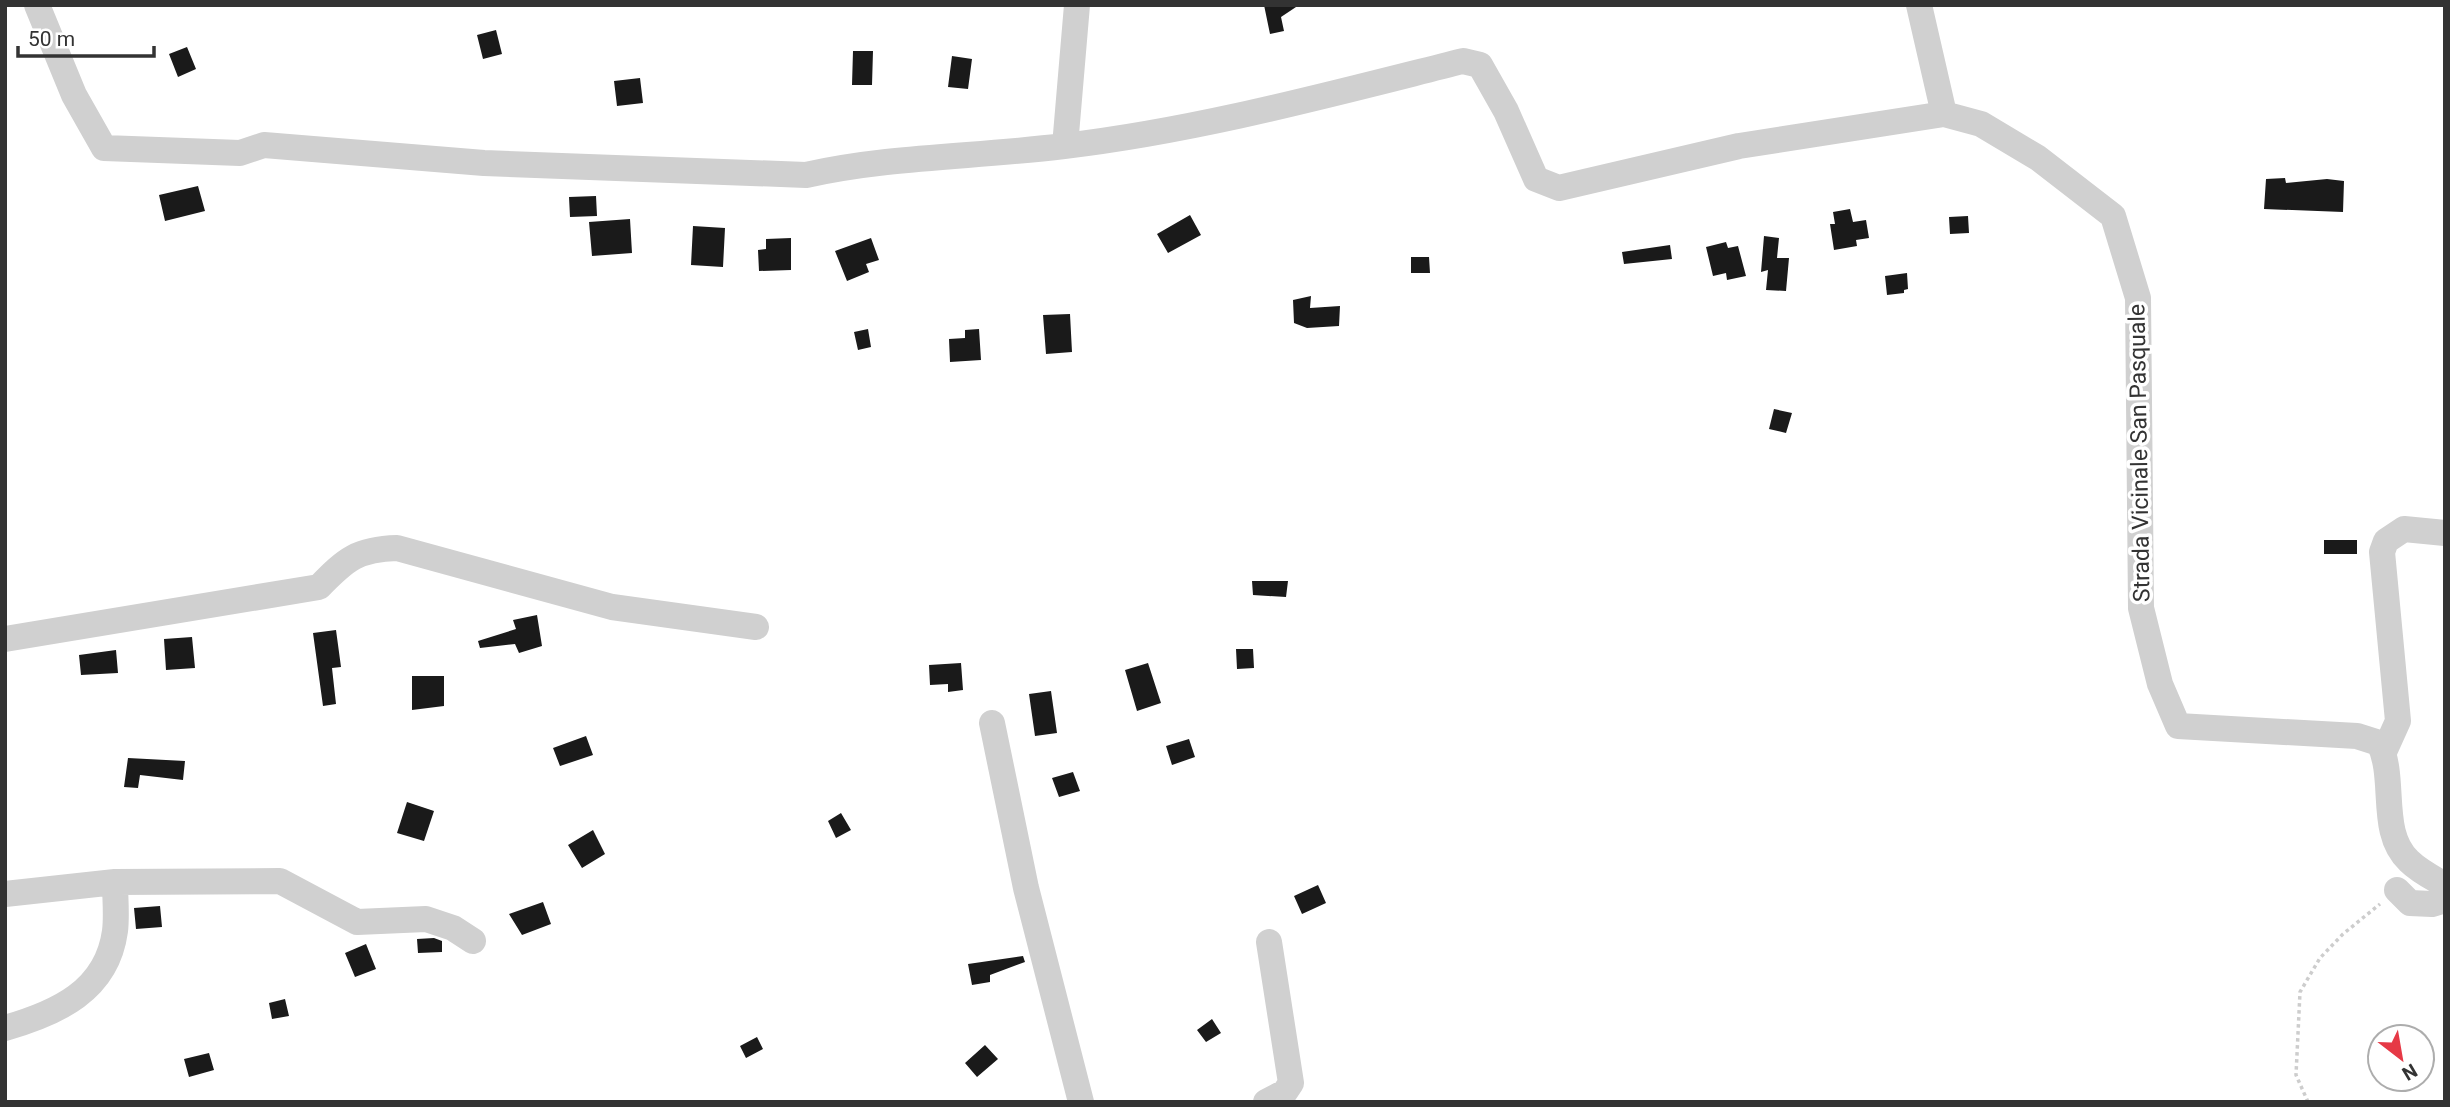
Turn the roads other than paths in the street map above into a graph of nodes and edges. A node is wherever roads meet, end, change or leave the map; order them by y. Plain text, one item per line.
1 (37, 5) edge
2 (1077, 5) edge
3 (1919, 5) edge
4 (1944, 114) junction
5 (1065, 146) junction
6 (2445, 533) edge
7 (756, 627) dead end
8 (5, 639) edge
9 (992, 723) dead end
10 (2384, 752) junction
11 (115, 882) junction
12 (2445, 885) edge
13 (2397, 890) road end
14 (5, 894) edge
15 (2445, 900) edge
16 (473, 941) dead end
17 (1269, 942) dead end
18 (5, 1028) edge
19 (1081, 1102) edge
20 (1266, 1102) edge

1 - 5 street
2 - 5 street
3 - 4 street
4 - 5 street
4 - 10 street, Strada Vicinale San Pasquale
6 - 10 street
7 - 8 street
9 - 19 street
10 - 12 street
11 - 14 street
11 - 16 street
11 - 18 street
13 - 15 street
17 - 20 street

